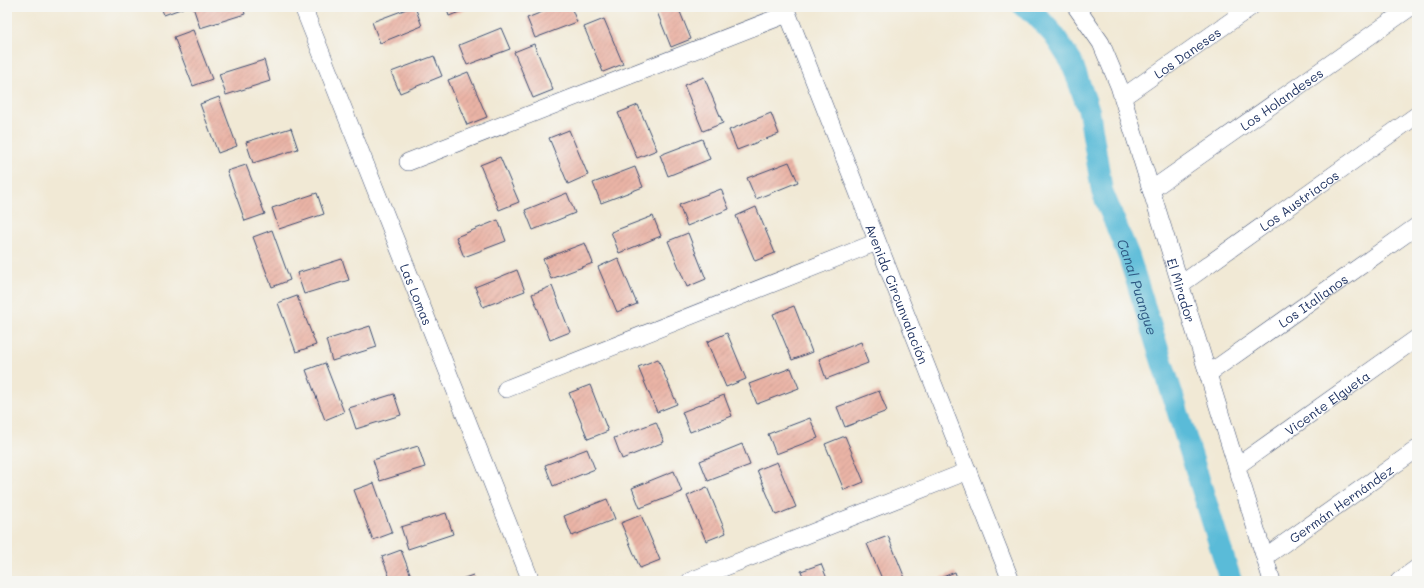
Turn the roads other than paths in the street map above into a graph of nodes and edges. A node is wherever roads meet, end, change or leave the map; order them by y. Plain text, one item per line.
1 (303, 7) edge
2 (1251, 7) edge
3 (1411, 7) edge
4 (786, 10) edge
5 (1084, 10) edge
6 (1122, 98) junction
7 (1417, 115) edge
8 (408, 162) dead end
9 (1151, 190) junction
10 (1417, 226) edge
11 (877, 242) junction
12 (1180, 285) junction
13 (1417, 338) edge
14 (1208, 374) junction
15 (506, 389) dead end
16 (1417, 449) edge
17 (1237, 466) junction
18 (968, 471) junction
19 (1265, 557) junction
20 (1417, 568) edge
21 (531, 581) edge
22 (690, 581) edge
23 (1011, 581) edge
24 (1272, 581) edge
25 (1399, 581) edge

1 - 21 street, Las Lomas
2 - 6 street, Los Daneses
3 - 9 street, Los Holandeses
4 - 8 street
4 - 11 street, Avenida Circunvalación
5 - 6 street, El Mirador
6 - 9 street, El Mirador
7 - 12 street, Los Austriacos
9 - 12 street, El Mirador
10 - 14 street, Los Italianos
11 - 15 street
11 - 18 street, Avenida Circunvalación
12 - 14 street, El Mirador
13 - 17 street, Vicente Elgueta
14 - 17 street, El Mirador
16 - 19 street, Germán Hernández
17 - 19 street, El Mirador
18 - 22 street
18 - 23 street, Avenida Circunvalación
19 - 24 street, El Mirador
20 - 25 street

